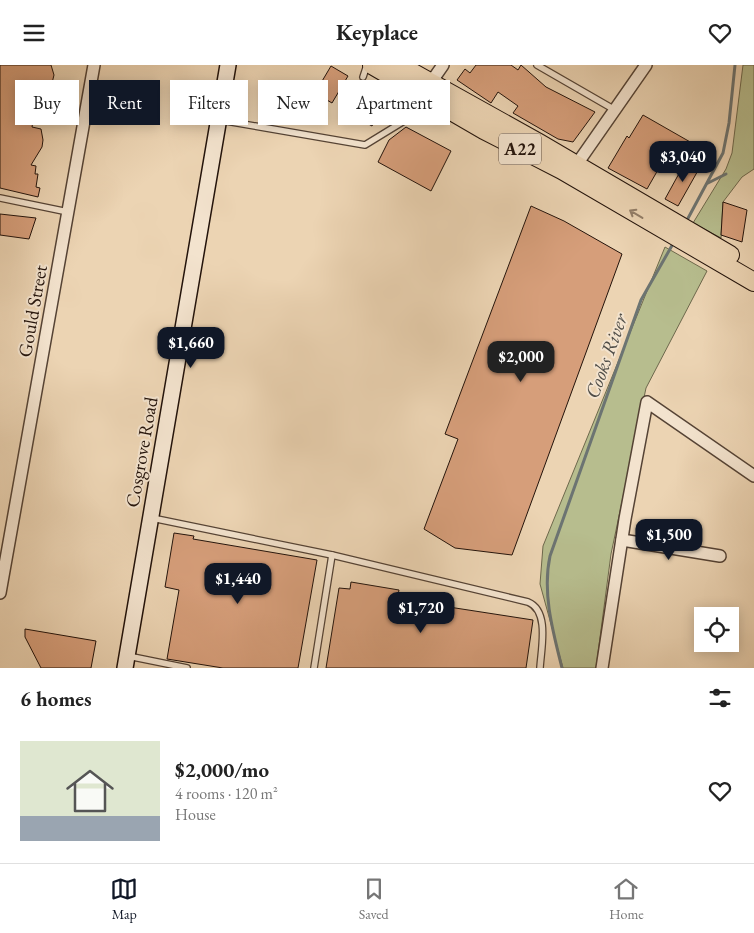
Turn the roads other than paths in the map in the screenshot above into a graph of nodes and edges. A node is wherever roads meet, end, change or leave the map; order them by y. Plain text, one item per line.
1 (94, 65) edge
2 (228, 65) edge
3 (367, 65) edge
4 (399, 65) edge
5 (443, 65) edge
6 (536, 65) edge
7 (646, 65) edge
8 (368, 71) edge
9 (225, 80) edge
10 (398, 80) edge
11 (416, 80) edge
12 (433, 80) edge
13 (450, 101) edge
14 (450, 103) edge
15 (615, 109) junction
16 (217, 125) edge
17 (247, 125) edge
18 (398, 125) edge
19 (577, 165) junction
20 (0, 199) edge
21 (68, 212) junction
22 (660, 222) junction
23 (698, 244) junction
24 (754, 268) edge
25 (754, 282) edge
26 (754, 476) edge
27 (150, 517) junction
28 (622, 540) junction
29 (332, 555) junction
30 (720, 556) dead end
31 (0, 593) edge
32 (126, 662) edge
33 (187, 668) edge
34 (314, 668) edge
35 (540, 668) edge
36 (602, 668) edge

1 - 21 street, Gould Street
2 - 9 main road, Cosgrove Road
3 - 8 lane
4 - 11 highway, A22
5 - 12 street
6 - 15 lane
7 - 15 street
8 - 10 highway, A22
13 - 19 highway, A22
22 -> 14 highway, A22
15 - 19 street
16 - 27 main road, Cosgrove Road
17 - 18 lane
19 - 22 highway, A22
20 - 21 lane
21 - 31 street, Gould Street
22 - 23 highway, A22
23 - 24 highway, A22
23 - 25 highway, A22
26 - 28 street
27 - 29 lane
27 - 32 main road, Cosgrove Road
28 - 30 street
28 - 36 street
29 - 34 lane
29 - 35 lane
32 - 33 lane

